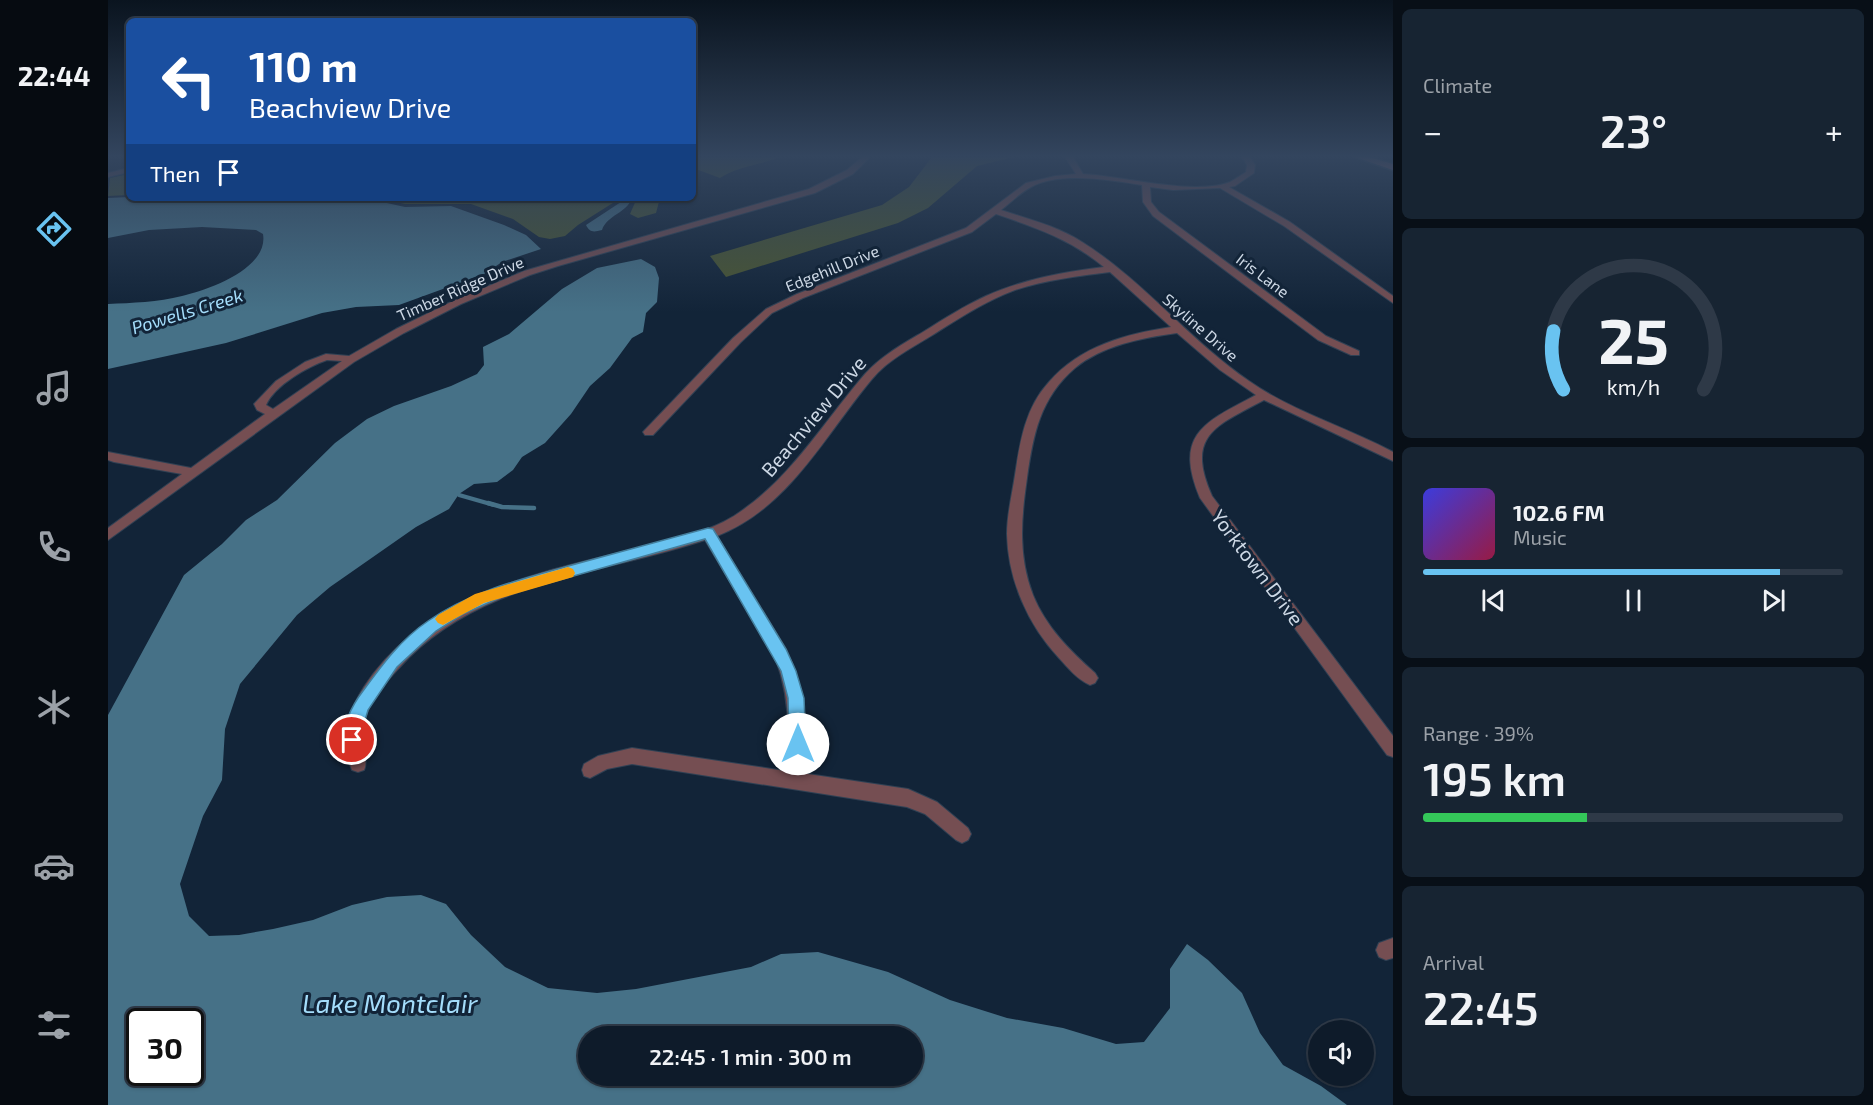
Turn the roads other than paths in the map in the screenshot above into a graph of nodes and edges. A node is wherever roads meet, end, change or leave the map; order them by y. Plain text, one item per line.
1 (754, 209) edge
2 (998, 209) edge
3 (1153, 209) edge
4 (1261, 209) edge
5 (995, 211) junction
6 (1111, 269) junction
7 (1393, 300) edge
8 (1181, 329) junction
9 (1354, 353) dead end
10 (350, 360) junction
11 (1263, 396) junction
12 (273, 414) junction
13 (649, 432) dead end
14 (108, 456) edge
15 (1393, 457) edge
16 (192, 473) junction
17 (708, 533) junction
18 (108, 535) edge
19 (1090, 678) dead end
20 (1393, 749) edge
21 (358, 764) dead end
22 (590, 770) dead end
23 (792, 780) junction
24 (962, 834) dead end

1 - 10 street, Timber Ridge Drive
2 - 5 street, Edgehill Drive
3 - 9 street, Iris Lane
4 - 7 street
5 - 6 street, Skyline Drive
5 - 13 street, Edgehill Drive
6 - 8 street, Skyline Drive
6 - 17 street, Beachview Drive
8 - 11 street, Skyline Drive
8 - 19 street
10 - 12 street, Timber Ridge Drive
10 - 12 street
11 - 15 street, Skyline Drive
11 - 20 street, Yorktown Drive
12 - 16 street, Timber Ridge Drive
14 - 16 street
16 - 18 street, Timber Ridge Drive
17 - 21 street, Beachview Drive
17 - 23 street
22 - 23 street
23 - 24 street

